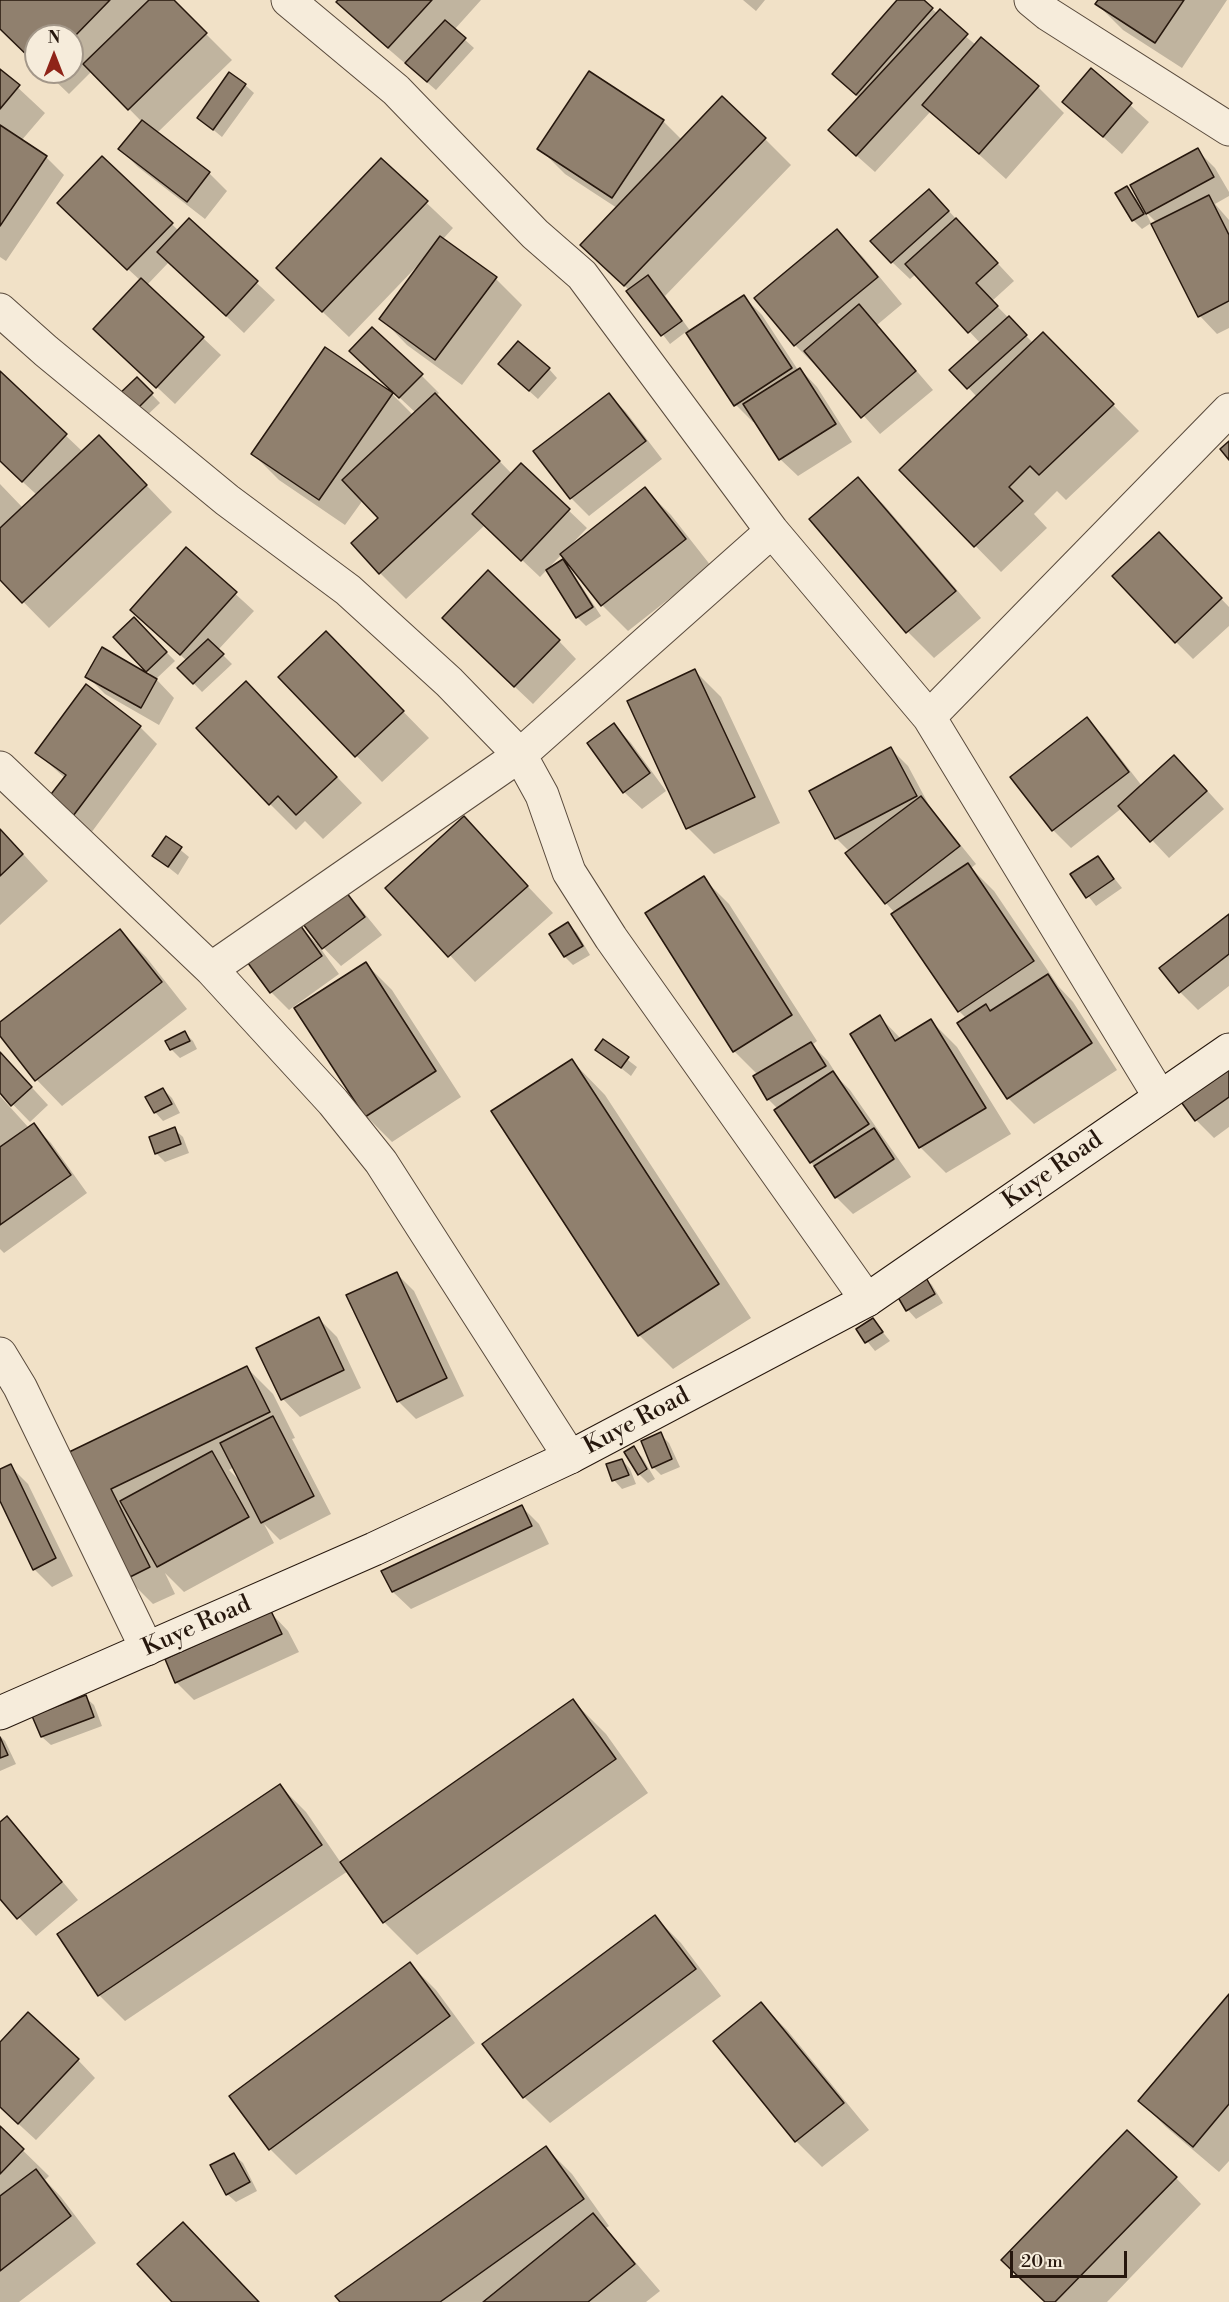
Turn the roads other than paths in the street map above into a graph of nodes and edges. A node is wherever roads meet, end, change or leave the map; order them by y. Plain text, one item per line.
1 (288, 0) edge
2 (1046, 5) edge
3 (1229, 129) edge
4 (0, 310) edge
5 (1229, 410) edge
6 (772, 531) junction
7 (929, 717) junction
8 (520, 755) junction
9 (0, 768) edge
10 (211, 969) junction
11 (1229, 1050) edge
12 (1160, 1097) junction
13 (867, 1300) junction
14 (0, 1354) edge
15 (570, 1457) junction
16 (147, 1648) junction
17 (0, 1713) edge

1 - 6 street
2 - 3 street
4 - 8 street
5 - 7 street
6 - 7 street
6 - 8 street
7 - 12 street
8 - 10 street
8 - 13 street
9 - 10 street
10 - 15 street
11 - 12 street, Kuye Road
12 - 13 street, Kuye Road
13 - 15 street, Kuye Road
14 - 16 street
15 - 16 street, Kuye Road
16 - 17 street, Kuye Road

